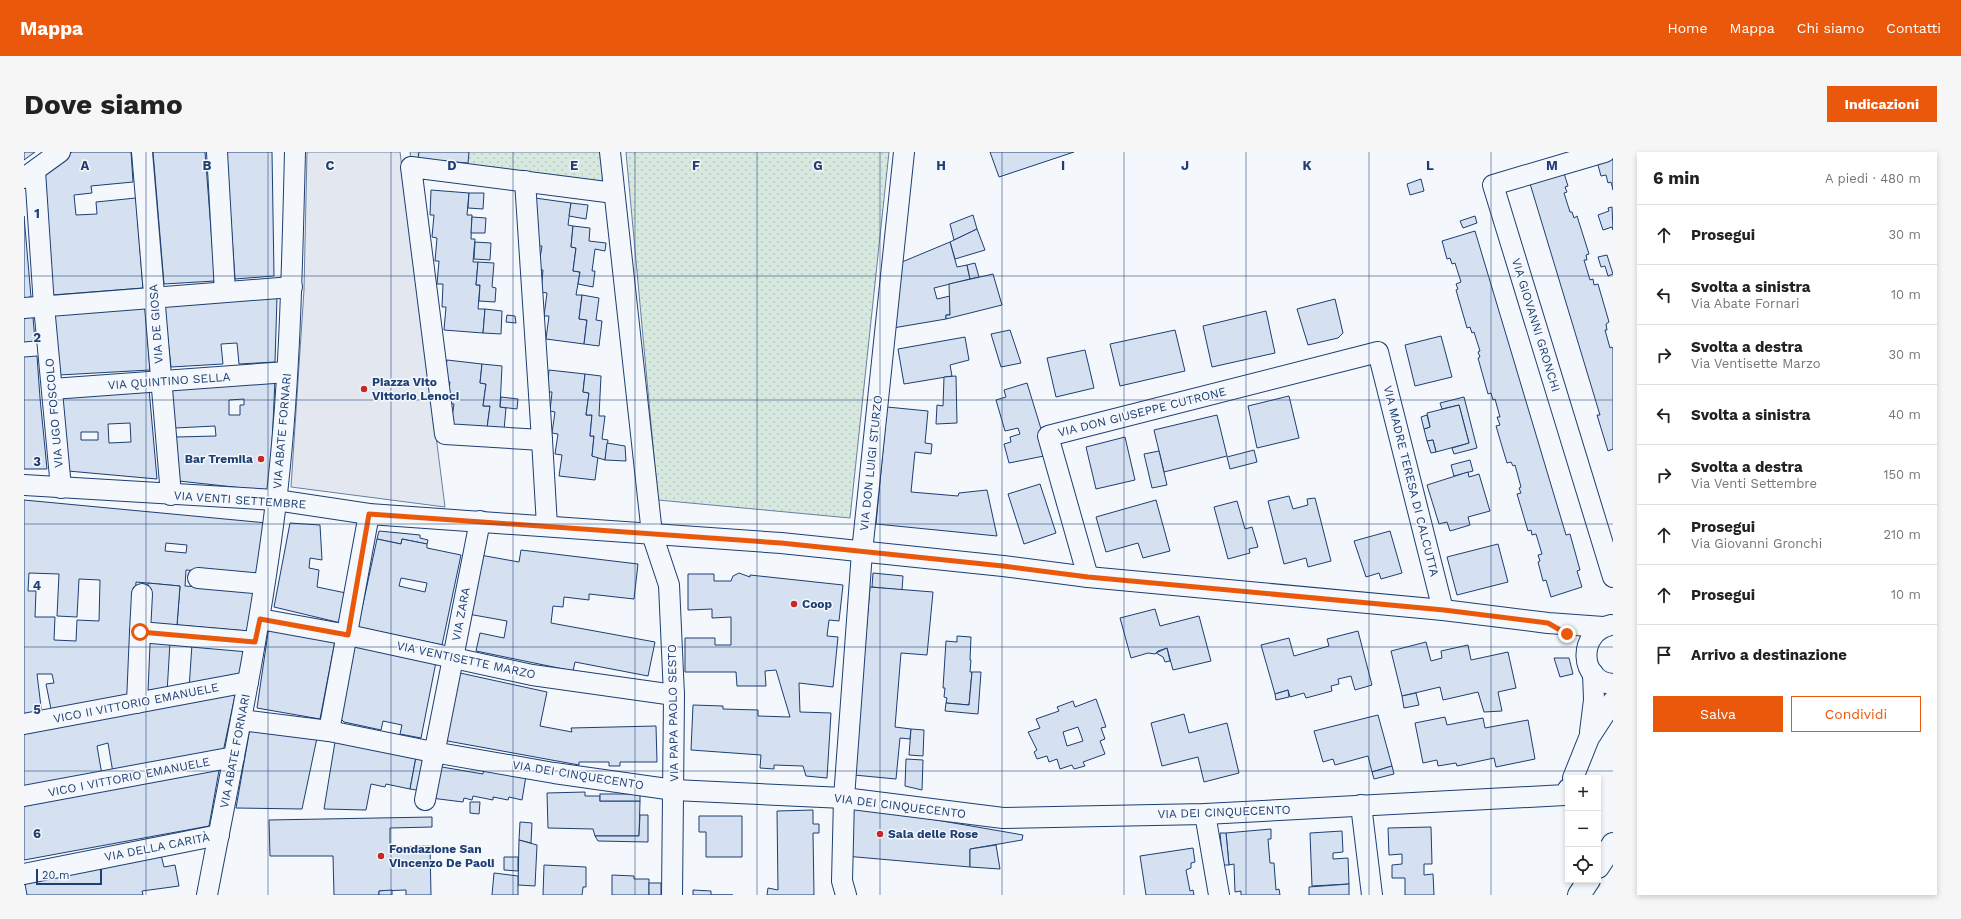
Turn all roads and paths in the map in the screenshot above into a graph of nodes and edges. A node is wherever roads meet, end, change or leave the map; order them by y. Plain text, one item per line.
1 (60, 152) edge
2 (142, 152) edge
3 (217, 152) edge
4 (295, 152) edge
5 (610, 152) edge
6 (904, 152) edge
7 (1605, 152) edge
8 (29, 175) edge
9 (524, 182) junction
10 (614, 193) junction
11 (292, 287) junction
12 (225, 292) junction
13 (154, 298) junction
14 (44, 306) junction
15 (24, 308) edge
16 (1378, 352) joint
17 (287, 372) junction
18 (160, 381) junction
19 (52, 389) junction
20 (542, 440) junction
21 (24, 485) edge
22 (61, 488) junction
23 (171, 495) junction
24 (276, 500) junction
25 (369, 514) junction
26 (480, 522) junction
27 (547, 526) junction
28 (652, 534) junction
29 (862, 552) junction
30 (1088, 577) junction
31 (1613, 577) edge
32 (198, 578) dead end
33 (264, 584) junction
34 (142, 594) dead end
35 (1444, 610) junction
36 (260, 619) junction
37 (1548, 623) junction
38 (1608, 626) edge
39 (140, 632) junction
40 (348, 635) junction
41 (255, 642) junction
42 (452, 658) junction
43 (1589, 665) junction
44 (248, 682) junction
45 (1613, 684) edge
46 (674, 695) junction
47 (1613, 701) edge
48 (137, 703) junction
49 (241, 720) junction
50 (24, 724) edge
51 (329, 731) junction
52 (1589, 738) junction
53 (433, 752) junction
54 (234, 757) junction
55 (1574, 775) edge
56 (1565, 787) edge
57 (674, 790) junction
58 (24, 796) edge
59 (844, 798) junction
60 (425, 800) dead end
61 (1361, 805) junction
62 (1204, 814) junction
63 (219, 835) junction
64 (1613, 844) edge
65 (1601, 862) edge
66 (24, 874) edge
67 (1587, 883) edge
68 (207, 895) edge
69 (672, 895) edge
70 (846, 895) edge
71 (1219, 895) edge
72 (1372, 895) edge
73 (1579, 895) edge

1 - 8 street
2 - 13 street, VIA DE GIOSA
3 - 12 street
4 - 11 street, VIA ABATE FORNARI
5 - 10 street
6 - 29 street, VIA DON LUIGI STURZO
7 - 31 street, VIA GIOVANNI GRONCHI
8 - 14 street, VIA UGO FOSCOLO
9 - 10 street
9 - 20 street
9 - 20 street
10 - 28 street
11 - 12 street
11 - 17 street, VIA ABATE FORNARI
12 - 13 street
13 - 14 street
13 - 18 street, VIA DE GIOSA
14 - 15 street
14 - 19 street, VIA UGO FOSCOLO
16 - 30 street, VIA DON GIUSEPPE CUTRONE
16 - 35 street, VIA MADRE TERESA DI CALCUTTA
17 - 18 street, VIA QUINTINO SELLA
17 - 24 street, VIA ABATE FORNARI
18 - 19 street, VIA QUINTINO SELLA
18 - 23 street, VIA DE GIOSA
19 - 22 street, VIA UGO FOSCOLO
20 - 27 street
21 - 22 street, VIA VENTI SETTEMBRE
22 - 23 street, VIA VENTI SETTEMBRE
23 - 24 street, VIA VENTI SETTEMBRE
24 - 25 street, VIA VENTI SETTEMBRE
24 - 33 street, VIA ABATE FORNARI
25 - 26 street, VIA VENTI SETTEMBRE
25 - 40 street
26 - 27 street, VIA VENTI SETTEMBRE
26 - 42 street, VIA ZARA
27 - 28 street, VIA VENTI SETTEMBRE
28 - 29 street, VIA VENTI SETTEMBRE
28 - 46 street, VIA PAPA PAOLO SESTO
29 - 30 street
29 - 59 street, VIA DON LUIGI STURZO
30 - 35 street
32 - 33 street
33 - 36 street, VIA ABATE FORNARI
34 - 39 street
35 - 37 street
36 - 40 street, VIA VENTISETTE MARZO
36 - 41 street, VIA ABATE FORNARI
37 - 38 street
37 - 43 street
38 - 43 street
39 - 41 street
39 - 48 street
40 - 42 street, VIA VENTISETTE MARZO
40 - 51 street
41 - 44 street, VIA ABATE FORNARI
42 - 46 street, VIA VENTISETTE MARZO
42 - 53 street, VIA ZARA
43 - 45 street
43 - 52 street
44 - 48 street, VICO II VITTORIO EMANUELE
44 - 49 street, VIA ABATE FORNARI
46 - 57 street, VIA PAPA PAOLO SESTO
47 - 52 street
48 - 50 street, VICO II VITTORIO EMANUELE
49 - 51 street, VIA DEI CINQUECENTO
49 - 54 street, VIA ABATE FORNARI
51 - 53 street, VIA DEI CINQUECENTO
52 - 55 street
53 - 57 street, VIA DEI CINQUECENTO
53 - 60 street, VIA ZARA
54 - 58 street, VICO I VITTORIO EMANUELE
54 - 63 street, VIA ABATE FORNARI
56 - 61 street, VIA DEI CINQUECENTO
57 - 59 street, VIA DEI CINQUECENTO
57 - 69 street, VIA PAPA PAOLO SESTO
59 - 62 street, VIA DEI CINQUECENTO
59 - 70 street, VIA DON LUIGI STURZO
61 - 62 street, VIA DEI CINQUECENTO
61 - 72 street
62 - 71 street
63 - 66 street, VIA DELLA CARITÀ
63 - 68 street, VIA ABATE FORNARI
64 - 65 street
67 - 73 street

